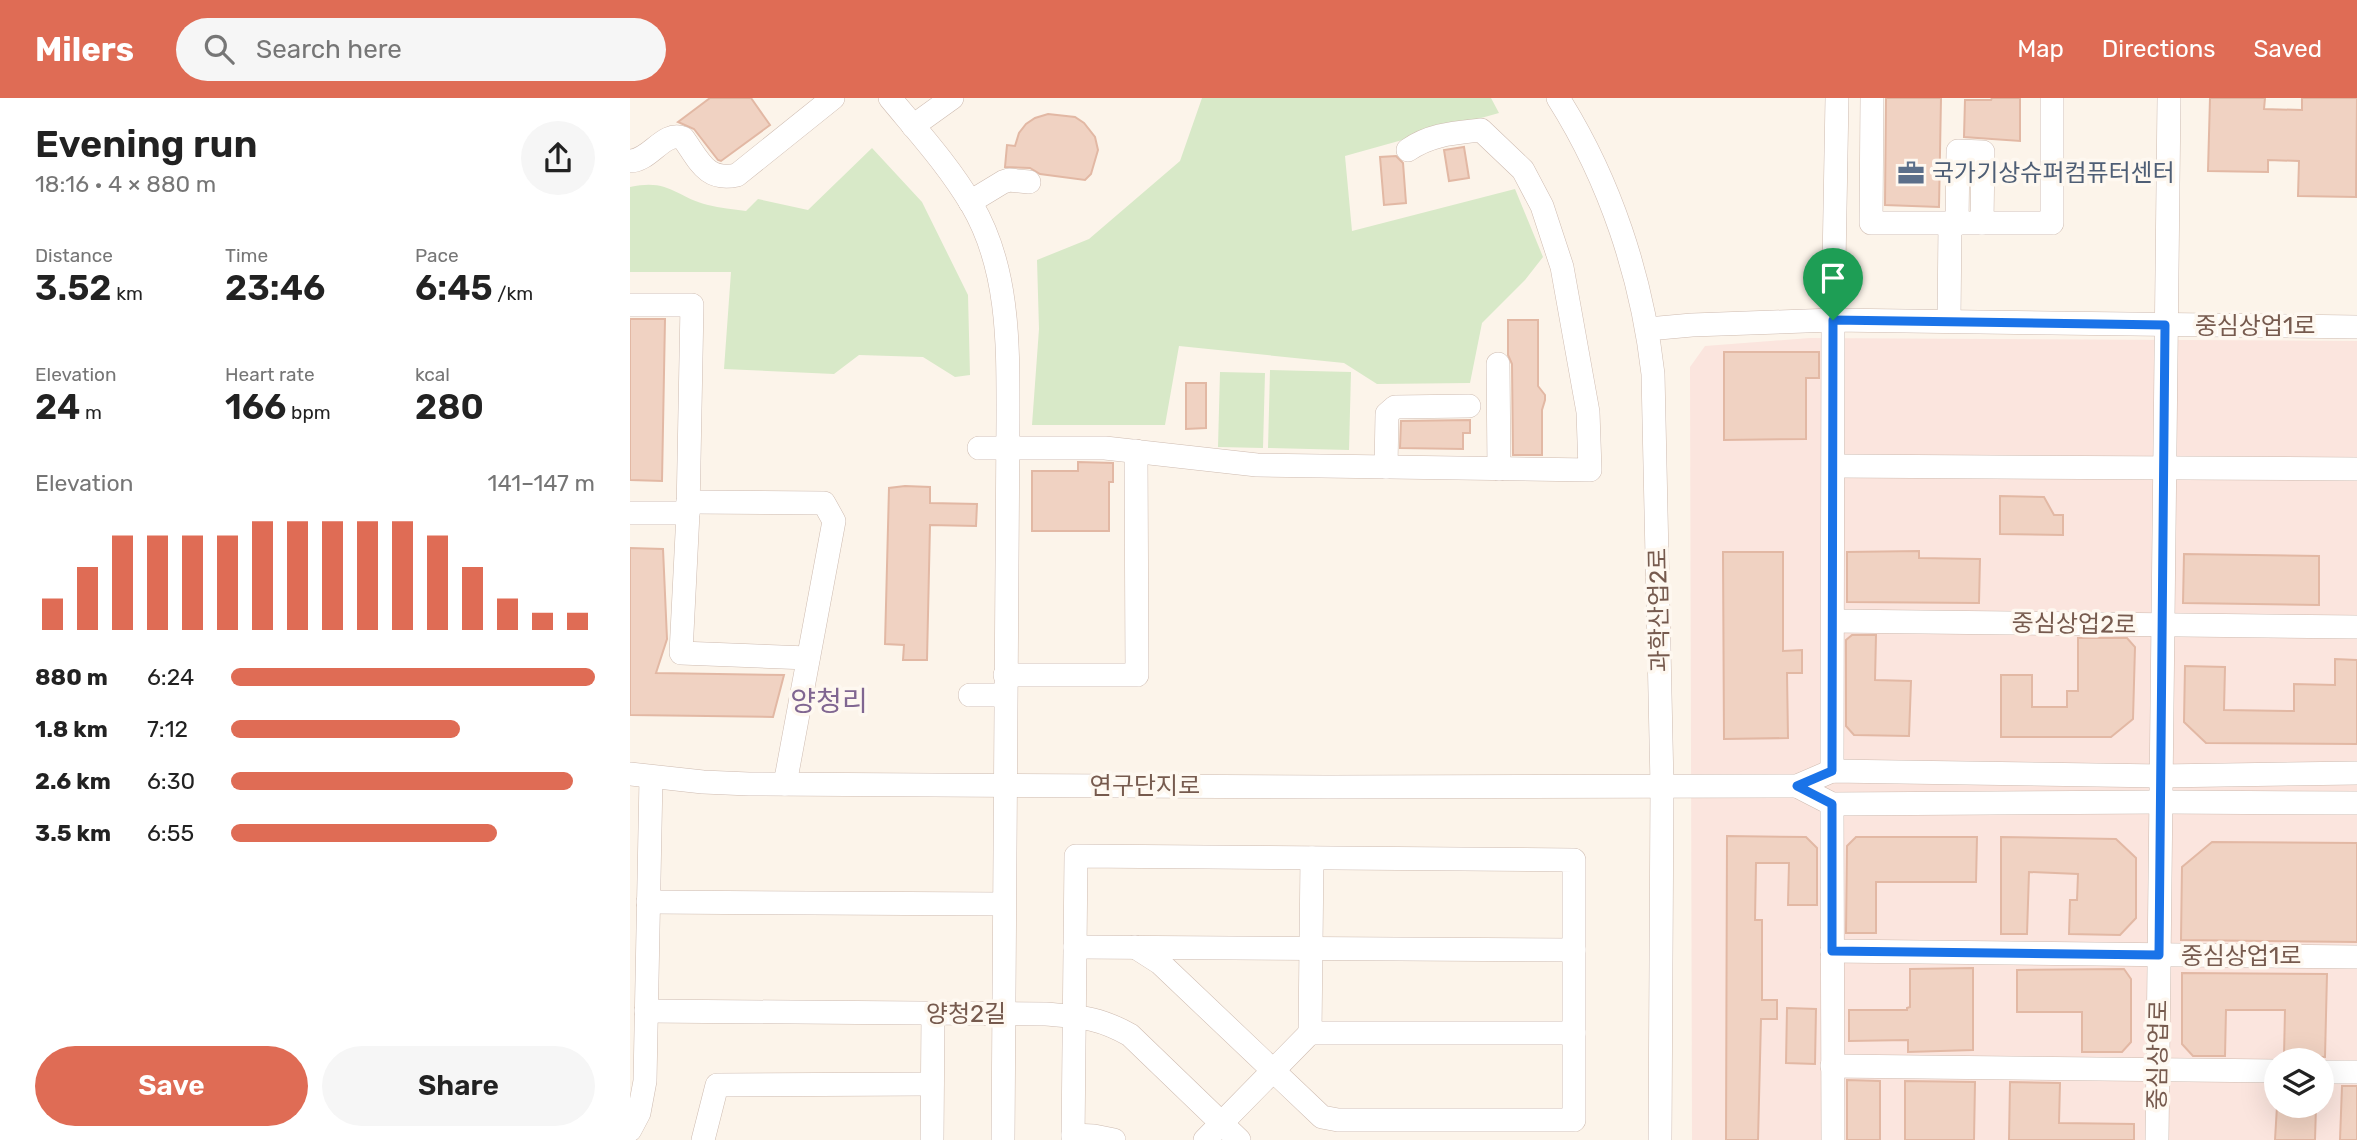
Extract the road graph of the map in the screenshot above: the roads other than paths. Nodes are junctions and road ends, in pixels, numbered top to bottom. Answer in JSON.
{"nodes":[{"id":1,"x":833,"y":98,"type":"edge"},
{"id":2,"x":890,"y":98,"type":"edge"},
{"id":3,"x":952,"y":98,"type":"edge"},
{"id":4,"x":1558,"y":98,"type":"edge"},
{"id":5,"x":1837,"y":98,"type":"edge"},
{"id":6,"x":1871,"y":98,"type":"edge"},
{"id":7,"x":2052,"y":98,"type":"edge"},
{"id":8,"x":2169,"y":98,"type":"edge"},
{"id":9,"x":913,"y":126,"type":"junction"},
{"id":10,"x":1408,"y":150,"type":"dead end"},
{"id":11,"x":630,"y":161,"type":"edge"},
{"id":12,"x":1029,"y":182,"type":"dead end"},
{"id":13,"x":970,"y":202,"type":"junction"},
{"id":14,"x":1982,"y":223,"type":"junction"},
{"id":15,"x":1953,"y":224,"type":"junction"},
{"id":16,"x":630,"y":305,"type":"edge"},
{"id":17,"x":1833,"y":320,"type":"junction"},
{"id":18,"x":1949,"y":321,"type":"junction"},
{"id":19,"x":2165,"y":325,"type":"junction"},
{"id":20,"x":2357,"y":327,"type":"edge"},
{"id":21,"x":1648,"y":329,"type":"junction"},
{"id":22,"x":1498,"y":365,"type":"dead end"},
{"id":23,"x":1469,"y":406,"type":"dead end"},
{"id":24,"x":979,"y":448,"type":"dead end"},
{"id":25,"x":1008,"y":449,"type":"junction"},
{"id":26,"x":1136,"y":451,"type":"junction"},
{"id":27,"x":1834,"y":466,"type":"junction"},
{"id":28,"x":1386,"y":467,"type":"junction"},
{"id":29,"x":2164,"y":468,"type":"junction"},
{"id":30,"x":1499,"y":469,"type":"junction"},
{"id":31,"x":2357,"y":469,"type":"edge"},
{"id":32,"x":688,"y":508,"type":"junction"},
{"id":33,"x":630,"y":513,"type":"edge"},
{"id":34,"x":1833,"y":621,"type":"junction"},
{"id":35,"x":2162,"y":625,"type":"junction"},
{"id":36,"x":2357,"y":626,"type":"edge"},
{"id":37,"x":808,"y":659,"type":"junction"},
{"id":38,"x":1005,"y":685,"type":"junction"},
{"id":39,"x":970,"y":695,"type":"dead end"},
{"id":40,"x":1832,"y":771,"type":"junction"},
{"id":41,"x":2357,"y":773,"type":"edge"},
{"id":42,"x":640,"y":776,"type":"edge"},
{"id":43,"x":2161,"y":776,"type":"junction"},
{"id":44,"x":785,"y":784,"type":"junction"},
{"id":45,"x":1661,"y":785,"type":"junction"},
{"id":46,"x":1004,"y":786,"type":"junction"},
{"id":47,"x":1797,"y":786,"type":"junction"},
{"id":48,"x":2161,"y":802,"type":"junction"},
{"id":49,"x":2357,"y":803,"type":"edge"},
{"id":50,"x":1832,"y":804,"type":"junction"},
{"id":51,"x":1312,"y":858,"type":"junction"},
{"id":52,"x":648,"y":902,"type":"junction"},
{"id":53,"x":1004,"y":904,"type":"junction"},
{"id":54,"x":1075,"y":947,"type":"junction"},
{"id":55,"x":1135,"y":947,"type":"junction"},
{"id":56,"x":1311,"y":948,"type":"junction"},
{"id":57,"x":1574,"y":950,"type":"junction"},
{"id":58,"x":1832,"y":951,"type":"junction"},
{"id":59,"x":2159,"y":955,"type":"junction"},
{"id":60,"x":2357,"y":957,"type":"edge"},
{"id":61,"x":646,"y":1011,"type":"junction"},
{"id":62,"x":933,"y":1014,"type":"junction"},
{"id":63,"x":1004,"y":1014,"type":"junction"},
{"id":64,"x":1074,"y":1016,"type":"junction"},
{"id":65,"x":1310,"y":1033,"type":"junction"},
{"id":66,"x":1574,"y":1033,"type":"junction"},
{"id":67,"x":637,"y":1065,"type":"edge"},
{"id":68,"x":1832,"y":1066,"type":"junction"},
{"id":69,"x":2158,"y":1070,"type":"junction"},
{"id":70,"x":2264,"y":1071,"type":"edge"},
{"id":71,"x":1273,"y":1072,"type":"junction"},
{"id":72,"x":2334,"y":1072,"type":"edge"},
{"id":73,"x":2357,"y":1072,"type":"edge"},
{"id":74,"x":932,"y":1084,"type":"junction"},
{"id":75,"x":1222,"y":1123,"type":"junction"},
{"id":76,"x":630,"y":1130,"type":"edge"},
{"id":77,"x":1466,"y":1130,"type":"edge"},
{"id":78,"x":1073,"y":1138,"type":"edge"},
{"id":79,"x":704,"y":1140,"type":"edge"},
{"id":80,"x":932,"y":1140,"type":"edge"},
{"id":81,"x":1003,"y":1140,"type":"edge"},
{"id":82,"x":1114,"y":1140,"type":"edge"},
{"id":83,"x":1205,"y":1140,"type":"edge"},
{"id":84,"x":1239,"y":1140,"type":"edge"},
{"id":85,"x":1660,"y":1140,"type":"edge"},
{"id":86,"x":1833,"y":1140,"type":"edge"},
{"id":87,"x":2157,"y":1140,"type":"edge"}],
"edges":[{"from":1,"to":11,"type":"street"},
{"from":2,"to":9,"type":"street"},
{"from":3,"to":9,"type":"street"},
{"from":4,"to":21,"type":"street","name":"과학산업2로"},
{"from":5,"to":17,"type":"street"},
{"from":6,"to":15,"type":"street"},
{"from":7,"to":14,"type":"street"},
{"from":8,"to":19,"type":"street","name":"중심상업로"},
{"from":9,"to":13,"type":"street"},
{"from":10,"to":30,"type":"street"},
{"from":12,"to":13,"type":"street"},
{"from":13,"to":25,"type":"street"},
{"from":14,"to":15,"type":"street"},
{"from":14,"to":15,"type":"street"},
{"from":15,"to":18,"type":"street"},
{"from":16,"to":32,"type":"street"},
{"from":17,"to":18,"type":"street","name":"중심상업1로"},
{"from":17,"to":21,"type":"street","name":"중심상업1로"},
{"from":17,"to":27,"type":"street"},
{"from":18,"to":19,"type":"street","name":"중심상업1로"},
{"from":19,"to":20,"type":"street","name":"중심상업1로"},
{"from":19,"to":29,"type":"street","name":"중심상업로"},
{"from":21,"to":45,"type":"street","name":"과학산업2로"},
{"from":22,"to":30,"type":"street"},
{"from":23,"to":28,"type":"street"},
{"from":24,"to":25,"type":"street"},
{"from":25,"to":26,"type":"street"},
{"from":25,"to":38,"type":"street"},
{"from":26,"to":28,"type":"street"},
{"from":26,"to":38,"type":"street"},
{"from":27,"to":29,"type":"street"},
{"from":27,"to":34,"type":"street"},
{"from":28,"to":30,"type":"street"},
{"from":29,"to":31,"type":"street"},
{"from":29,"to":35,"type":"street","name":"중심상업로"},
{"from":32,"to":33,"type":"street"},
{"from":32,"to":37,"type":"street"},
{"from":32,"to":37,"type":"street"},
{"from":34,"to":35,"type":"street","name":"중심상업2로"},
{"from":34,"to":40,"type":"street"},
{"from":35,"to":36,"type":"street","name":"중심상업2로"},
{"from":35,"to":43,"type":"street","name":"중심상업로"},
{"from":37,"to":44,"type":"street"},
{"from":38,"to":39,"type":"street"},
{"from":38,"to":46,"type":"street"},
{"from":40,"to":43,"type":"street"},
{"from":40,"to":47,"type":"street"},
{"from":41,"to":43,"type":"street"},
{"from":42,"to":44,"type":"street","name":"연구단지로"},
{"from":42,"to":52,"type":"street"},
{"from":43,"to":48,"type":"street","name":"중심상업로"},
{"from":44,"to":46,"type":"street","name":"연구단지로"},
{"from":45,"to":46,"type":"street","name":"연구단지로"},
{"from":45,"to":47,"type":"street"},
{"from":45,"to":85,"type":"street","name":"과학산업2로"},
{"from":46,"to":53,"type":"street"},
{"from":47,"to":50,"type":"street"},
{"from":48,"to":49,"type":"street"},
{"from":48,"to":50,"type":"street"},
{"from":48,"to":59,"type":"street","name":"중심상업로"},
{"from":50,"to":58,"type":"street"},
{"from":51,"to":54,"type":"street"},
{"from":51,"to":56,"type":"street"},
{"from":51,"to":57,"type":"street"},
{"from":52,"to":53,"type":"street"},
{"from":52,"to":61,"type":"street"},
{"from":53,"to":63,"type":"street"},
{"from":54,"to":55,"type":"street"},
{"from":54,"to":64,"type":"street"},
{"from":55,"to":56,"type":"street"},
{"from":55,"to":71,"type":"street"},
{"from":56,"to":57,"type":"street"},
{"from":56,"to":65,"type":"street"},
{"from":57,"to":66,"type":"street"},
{"from":58,"to":59,"type":"street","name":"중심상업1로"},
{"from":58,"to":68,"type":"street"},
{"from":59,"to":60,"type":"street","name":"중심상업1로"},
{"from":59,"to":69,"type":"street","name":"중심상업로"},
{"from":61,"to":62,"type":"street","name":"양청2길"},
{"from":61,"to":67,"type":"street"},
{"from":62,"to":63,"type":"street","name":"양청2길"},
{"from":62,"to":74,"type":"street"},
{"from":63,"to":64,"type":"street","name":"양청2길"},
{"from":63,"to":81,"type":"street"},
{"from":64,"to":75,"type":"street","name":"양청2길"},
{"from":64,"to":78,"type":"street"},
{"from":65,"to":66,"type":"street"},
{"from":65,"to":71,"type":"street"},
{"from":66,"to":77,"type":"street"},
{"from":67,"to":76,"type":"street"},
{"from":68,"to":69,"type":"street"},
{"from":68,"to":86,"type":"street"},
{"from":69,"to":70,"type":"street"},
{"from":69,"to":87,"type":"street","name":"중심상업로"},
{"from":71,"to":75,"type":"street"},
{"from":71,"to":77,"type":"street"},
{"from":72,"to":73,"type":"street"},
{"from":74,"to":79,"type":"street"},
{"from":74,"to":80,"type":"street"},
{"from":75,"to":83,"type":"street"},
{"from":75,"to":84,"type":"street","name":"양청2길"},
{"from":78,"to":82,"type":"street"}]}
